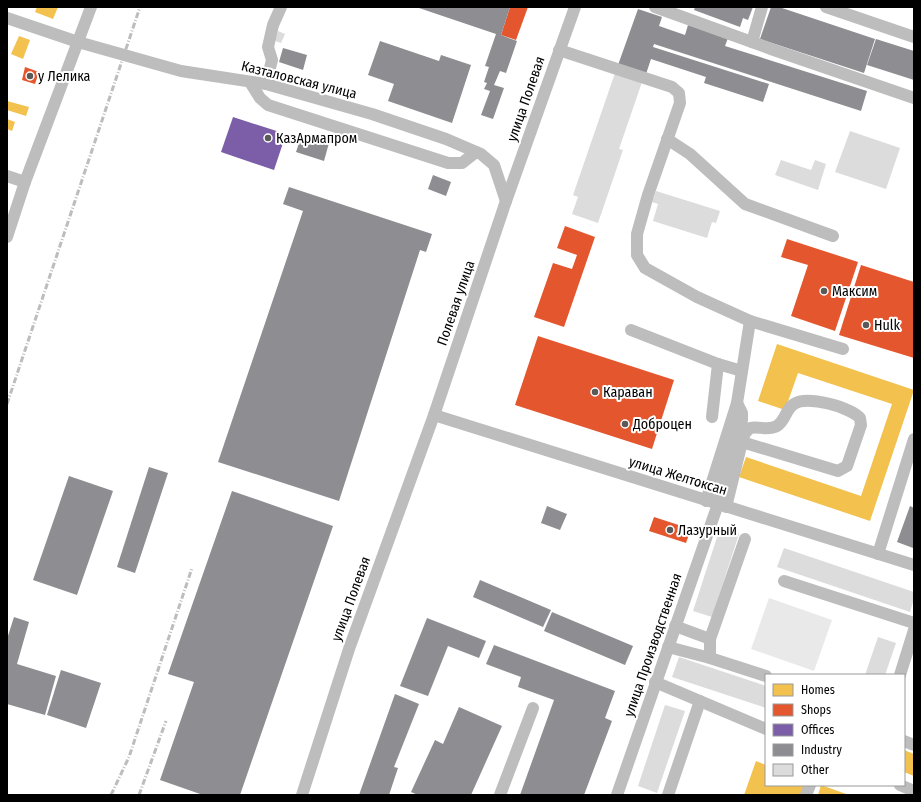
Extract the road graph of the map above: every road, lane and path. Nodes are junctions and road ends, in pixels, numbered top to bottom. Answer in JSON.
{"nodes":[{"id":1,"x":91,"y":7,"type":"edge"},
{"id":2,"x":280,"y":7,"type":"edge"},
{"id":3,"x":575,"y":7,"type":"edge"},
{"id":4,"x":655,"y":7,"type":"edge"},
{"id":5,"x":762,"y":7,"type":"edge"},
{"id":6,"x":826,"y":7,"type":"edge"},
{"id":7,"x":682,"y":11,"type":"edge"},
{"id":8,"x":7,"y":18,"type":"edge"},
{"id":9,"x":914,"y":37,"type":"edge"},
{"id":10,"x":78,"y":42,"type":"junction"},
{"id":11,"x":752,"y":42,"type":"junction"},
{"id":12,"x":559,"y":50,"type":"junction"},
{"id":13,"x":250,"y":82,"type":"junction"},
{"id":14,"x":266,"y":84,"type":"junction"},
{"id":15,"x":914,"y":98,"type":"edge"},
{"id":16,"x":667,"y":139,"type":"junction"},
{"id":17,"x":476,"y":152,"type":"junction"},
{"id":18,"x":7,"y":176,"type":"edge"},
{"id":19,"x":25,"y":182,"type":"junction"},
{"id":20,"x":506,"y":201,"type":"junction"},
{"id":21,"x":833,"y":236,"type":"dead end"},
{"id":22,"x":7,"y":237,"type":"edge"},
{"id":23,"x":750,"y":321,"type":"junction"},
{"id":24,"x":631,"y":330,"type":"dead end"},
{"id":25,"x":843,"y":349,"type":"dead end"},
{"id":26,"x":718,"y":364,"type":"junction"},
{"id":27,"x":742,"y":371,"type":"junction"},
{"id":28,"x":737,"y":403,"type":"junction"},
{"id":29,"x":434,"y":415,"type":"junction"},
{"id":30,"x":712,"y":417,"type":"dead end"},
{"id":31,"x":914,"y":439,"type":"edge"},
{"id":32,"x":742,"y":442,"type":"junction"},
{"id":33,"x":706,"y":500,"type":"junction"},
{"id":34,"x":722,"y":506,"type":"junction"},
{"id":35,"x":745,"y":539,"type":"dead end"},
{"id":36,"x":878,"y":554,"type":"junction"},
{"id":37,"x":914,"y":565,"type":"edge"},
{"id":38,"x":784,"y":581,"type":"dead end"},
{"id":39,"x":914,"y":623,"type":"edge"},
{"id":40,"x":675,"y":626,"type":"junction"},
{"id":41,"x":914,"y":630,"type":"edge"},
{"id":42,"x":710,"y":639,"type":"junction"},
{"id":43,"x":668,"y":647,"type":"junction"},
{"id":44,"x":710,"y":658,"type":"junction"},
{"id":45,"x":900,"y":674,"type":"edge"},
{"id":46,"x":765,"y":676,"type":"edge"},
{"id":47,"x":655,"y":682,"type":"junction"},
{"id":48,"x":700,"y":701,"type":"junction"},
{"id":49,"x":533,"y":708,"type":"dead end"},
{"id":50,"x":765,"y":729,"type":"edge"},
{"id":51,"x":902,"y":786,"type":"edge"},
{"id":52,"x":914,"y":791,"type":"edge"},
{"id":53,"x":302,"y":795,"type":"edge"},
{"id":54,"x":500,"y":795,"type":"edge"},
{"id":55,"x":617,"y":795,"type":"edge"},
{"id":56,"x":668,"y":795,"type":"edge"}],
"edges":[{"from":1,"to":10,"type":"street"},
{"from":2,"to":14,"type":"street"},
{"from":3,"to":12,"type":"street","name":"улица Полевая"},
{"from":4,"to":7,"type":"street"},
{"from":5,"to":11,"type":"street"},
{"from":6,"to":9,"type":"street"},
{"from":7,"to":11,"type":"street"},
{"from":8,"to":10,"type":"street","name":"Казталовская улица"},
{"from":10,"to":13,"type":"street","name":"Казталовская улица"},
{"from":10,"to":19,"type":"street"},
{"from":11,"to":15,"type":"street"},
{"from":12,"to":16,"type":"street"},
{"from":12,"to":20,"type":"street","name":"улица Полевая"},
{"from":13,"to":14,"type":"street","name":"Казталовская улица"},
{"from":13,"to":17,"type":"street"},
{"from":14,"to":17,"type":"street","name":"Казталовская улица"},
{"from":16,"to":21,"type":"street"},
{"from":16,"to":23,"type":"street"},
{"from":17,"to":20,"type":"street","name":"Казталовская улица"},
{"from":18,"to":19,"type":"street"},
{"from":19,"to":22,"type":"street"},
{"from":20,"to":29,"type":"street","name":"Полевая улица"},
{"from":23,"to":25,"type":"street"},
{"from":23,"to":27,"type":"street"},
{"from":24,"to":26,"type":"street"},
{"from":26,"to":27,"type":"street"},
{"from":26,"to":30,"type":"street"},
{"from":27,"to":28,"type":"street"},
{"from":28,"to":33,"type":"street"},
{"from":28,"to":34,"type":"street"},
{"from":29,"to":33,"type":"street","name":"улица Желтоксан"},
{"from":29,"to":53,"type":"street","name":"улица Полевая"},
{"from":31,"to":36,"type":"street"},
{"from":32,"to":32,"type":"street"},
{"from":32,"to":34,"type":"street"},
{"from":33,"to":34,"type":"street","name":"улица Желтоксан"},
{"from":34,"to":36,"type":"street","name":"улица Желтоксан"},
{"from":34,"to":40,"type":"street","name":"улица Производственная"},
{"from":35,"to":42,"type":"street"},
{"from":36,"to":37,"type":"street","name":"улица Желтоксан"},
{"from":38,"to":39,"type":"street"},
{"from":40,"to":42,"type":"street"},
{"from":40,"to":43,"type":"street","name":"улица Производственная"},
{"from":41,"to":45,"type":"street"},
{"from":42,"to":44,"type":"street"},
{"from":43,"to":44,"type":"street"},
{"from":43,"to":47,"type":"street","name":"улица Производственная"},
{"from":44,"to":46,"type":"street"},
{"from":47,"to":48,"type":"street"},
{"from":47,"to":55,"type":"street","name":"улица Производственная"},
{"from":48,"to":50,"type":"street"},
{"from":48,"to":56,"type":"street"},
{"from":49,"to":54,"type":"street"},
{"from":51,"to":52,"type":"street"}]}
